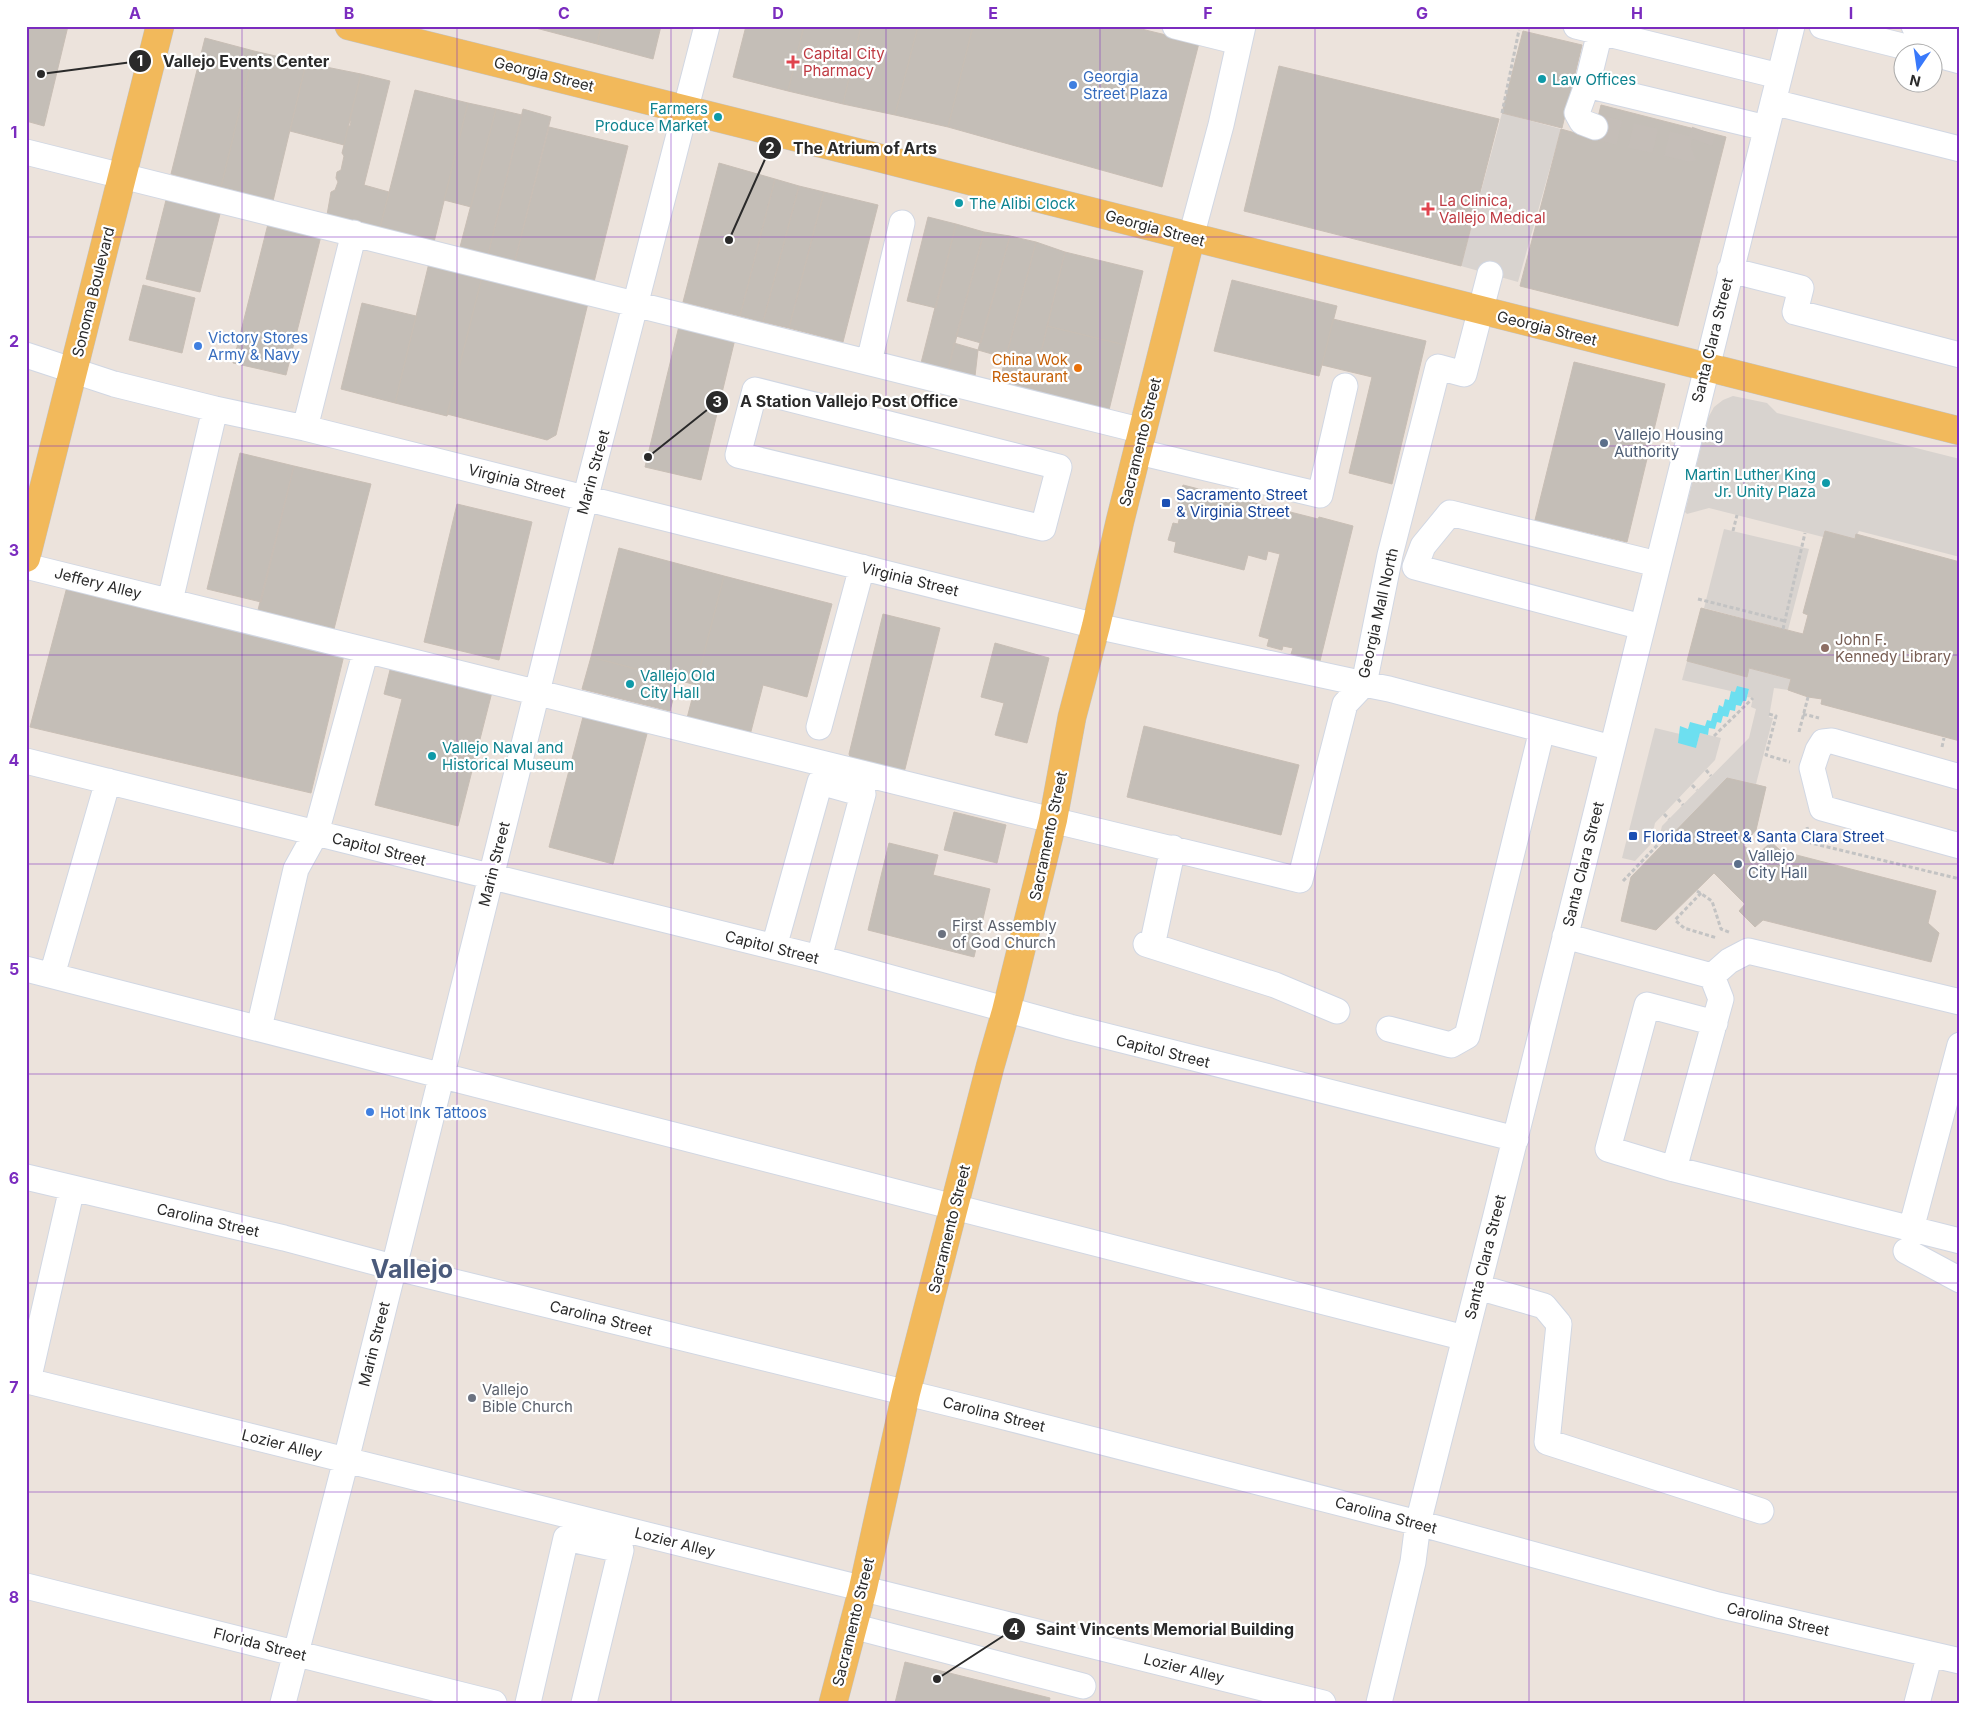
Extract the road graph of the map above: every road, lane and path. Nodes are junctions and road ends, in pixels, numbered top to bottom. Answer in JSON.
{"nodes":[{"id":1,"x":160,"y":26,"type":"edge"},
{"id":2,"x":349,"y":26,"type":"edge"},
{"id":3,"x":707,"y":26,"type":"edge"},
{"id":4,"x":1175,"y":26,"type":"edge"},
{"id":5,"x":1576,"y":26,"type":"edge"},
{"id":6,"x":1791,"y":26,"type":"edge"},
{"id":7,"x":1822,"y":26,"type":"edge"},
{"id":8,"x":1914,"y":26,"type":"edge"},
{"id":9,"x":1519,"y":30,"type":"dead end"},
{"id":10,"x":1600,"y":32,"type":"junction"},
{"id":11,"x":1241,"y":34,"type":"edge"},
{"id":12,"x":1960,"y":38,"type":"edge"},
{"id":13,"x":1894,"y":44,"type":"edge"},
{"id":14,"x":1944,"y":57,"type":"edge"},
{"id":15,"x":1960,"y":61,"type":"edge"},
{"id":16,"x":1779,"y":76,"type":"junction"},
{"id":17,"x":1587,"y":85,"type":"junction"},
{"id":18,"x":1773,"y":102,"type":"junction"},
{"id":19,"x":685,"y":110,"type":"junction"},
{"id":20,"x":1502,"y":113,"type":"dead end"},
{"id":21,"x":1595,"y":128,"type":"tunnel mouth"},
{"id":22,"x":1766,"y":128,"type":"junction"},
{"id":23,"x":1960,"y":149,"type":"edge"},
{"id":24,"x":26,"y":152,"type":"edge"},
{"id":25,"x":123,"y":175,"type":"junction"},
{"id":26,"x":902,"y":224,"type":"dead end"},
{"id":27,"x":354,"y":233,"type":"junction"},
{"id":28,"x":1191,"y":237,"type":"junction"},
{"id":29,"x":1730,"y":270,"type":"junction"},
{"id":30,"x":1490,"y":274,"type":"dead end"},
{"id":31,"x":635,"y":304,"type":"junction"},
{"id":32,"x":1481,"y":311,"type":"junction"},
{"id":33,"x":26,"y":355,"type":"edge"},
{"id":34,"x":1960,"y":355,"type":"edge"},
{"id":35,"x":869,"y":362,"type":"junction"},
{"id":36,"x":1705,"y":368,"type":"junction"},
{"id":37,"x":73,"y":370,"type":"junction"},
{"id":38,"x":1346,"y":386,"type":"dead end"},
{"id":39,"x":215,"y":409,"type":"junction"},
{"id":40,"x":305,"y":428,"type":"junction"},
{"id":41,"x":1960,"y":431,"type":"edge"},
{"id":42,"x":1141,"y":442,"type":"junction"},
{"id":43,"x":587,"y":498,"type":"junction"},
{"id":44,"x":914,"y":498,"type":"joint"},
{"id":45,"x":1738,"y":515,"type":"dead end"},
{"id":46,"x":1733,"y":531,"type":"dead end"},
{"id":47,"x":1805,"y":533,"type":"dead end"},
{"id":48,"x":26,"y":558,"type":"edge"},
{"id":49,"x":1657,"y":564,"type":"junction"},
{"id":50,"x":26,"y":566,"type":"edge"},
{"id":51,"x":862,"y":567,"type":"junction"},
{"id":52,"x":1698,"y":599,"type":"dead end"},
{"id":53,"x":170,"y":601,"type":"junction"},
{"id":54,"x":1785,"y":620,"type":"junction"},
{"id":55,"x":1096,"y":626,"type":"junction"},
{"id":56,"x":1642,"y":627,"type":"junction"},
{"id":57,"x":1783,"y":629,"type":"dead end"},
{"id":58,"x":366,"y":650,"type":"junction"},
{"id":59,"x":1364,"y":684,"type":"junction"},
{"id":60,"x":537,"y":693,"type":"junction"},
{"id":61,"x":1808,"y":697,"type":"dead end"},
{"id":62,"x":1753,"y":698,"type":"dead end"},
{"id":63,"x":1769,"y":714,"type":"dead end"},
{"id":64,"x":1803,"y":714,"type":"dead end"},
{"id":65,"x":819,"y":728,"type":"dead end"},
{"id":66,"x":1542,"y":730,"type":"junction"},
{"id":67,"x":1714,"y":736,"type":"dead end"},
{"id":68,"x":1944,"y":738,"type":"dead end"},
{"id":69,"x":1612,"y":748,"type":"junction"},
{"id":70,"x":1941,"y":750,"type":"dead end"},
{"id":71,"x":1766,"y":755,"type":"dead end"},
{"id":72,"x":26,"y":760,"type":"edge"},
{"id":73,"x":1706,"y":770,"type":"dead end"},
{"id":74,"x":1712,"y":776,"type":"dead end"},
{"id":75,"x":1960,"y":776,"type":"edge"},
{"id":76,"x":108,"y":781,"type":"junction"},
{"id":77,"x":1692,"y":785,"type":"dead end"},
{"id":78,"x":1697,"y":790,"type":"dead end"},
{"id":79,"x":1678,"y":799,"type":"dead end"},
{"id":80,"x":1683,"y":805,"type":"dead end"},
{"id":81,"x":1664,"y":814,"type":"dead end"},
{"id":82,"x":1669,"y":819,"type":"dead end"},
{"id":83,"x":1054,"y":820,"type":"junction"},
{"id":84,"x":316,"y":833,"type":"junction"},
{"id":85,"x":1666,"y":836,"type":"dead end"},
{"id":86,"x":1960,"y":846,"type":"edge"},
{"id":87,"x":1173,"y":848,"type":"junction"},
{"id":88,"x":490,"y":876,"type":"junction"},
{"id":89,"x":1623,"y":881,"type":"dead end"},
{"id":90,"x":1565,"y":936,"type":"junction"},
{"id":91,"x":1739,"y":936,"type":"dead end"},
{"id":92,"x":1721,"y":940,"type":"dead end"},
{"id":93,"x":774,"y":947,"type":"junction"},
{"id":94,"x":819,"y":958,"type":"junction"},
{"id":95,"x":26,"y":969,"type":"edge"},
{"id":96,"x":52,"y":975,"type":"junction"},
{"id":97,"x":1712,"y":976,"type":"junction"},
{"id":98,"x":1960,"y":1002,"type":"edge"},
{"id":99,"x":1006,"y":1011,"type":"junction"},
{"id":100,"x":1718,"y":1011,"type":"junction"},
{"id":101,"x":1337,"y":1012,"type":"dead end"},
{"id":102,"x":259,"y":1028,"type":"junction"},
{"id":103,"x":1389,"y":1028,"type":"dead end"},
{"id":104,"x":1960,"y":1045,"type":"edge"},
{"id":105,"x":441,"y":1075,"type":"junction"},
{"id":106,"x":1516,"y":1138,"type":"junction"},
{"id":107,"x":1674,"y":1169,"type":"junction"},
{"id":108,"x":26,"y":1177,"type":"edge"},
{"id":109,"x":72,"y":1188,"type":"junction"},
{"id":110,"x":954,"y":1207,"type":"junction"},
{"id":111,"x":1908,"y":1240,"type":"junction"},
{"id":112,"x":1960,"y":1241,"type":"edge"},
{"id":113,"x":393,"y":1268,"type":"junction"},
{"id":114,"x":1960,"y":1280,"type":"edge"},
{"id":115,"x":1478,"y":1287,"type":"junction"},
{"id":116,"x":1465,"y":1338,"type":"junction"},
{"id":117,"x":27,"y":1382,"type":"edge"},
{"id":118,"x":906,"y":1393,"type":"junction"},
{"id":119,"x":346,"y":1460,"type":"junction"},
{"id":120,"x":1761,"y":1510,"type":"dead end"},
{"id":121,"x":1418,"y":1523,"type":"junction"},
{"id":122,"x":26,"y":1586,"type":"edge"},
{"id":123,"x":863,"y":1588,"type":"junction"},
{"id":124,"x":852,"y":1626,"type":"junction"},
{"id":125,"x":296,"y":1653,"type":"junction"},
{"id":126,"x":1930,"y":1654,"type":"junction"},
{"id":127,"x":1960,"y":1661,"type":"edge"},
{"id":128,"x":1083,"y":1686,"type":"dead end"},
{"id":129,"x":283,"y":1703,"type":"edge"},
{"id":130,"x":494,"y":1703,"type":"edge"},
{"id":131,"x":528,"y":1703,"type":"edge"},
{"id":132,"x":584,"y":1703,"type":"edge"},
{"id":133,"x":833,"y":1703,"type":"edge"},
{"id":134,"x":1323,"y":1703,"type":"edge"},
{"id":135,"x":1379,"y":1703,"type":"edge"},
{"id":136,"x":1917,"y":1703,"type":"edge"}],
"edges":[{"from":1,"to":25,"type":"main road","name":"Sonoma Boulevard"},
{"from":2,"to":19,"type":"main road","name":"Georgia Street"},
{"from":3,"to":19,"type":"street","name":"Marin Street"},
{"from":4,"to":11,"type":"street"},
{"from":5,"to":10,"type":"street"},
{"from":6,"to":16,"type":"street","name":"Santa Clara Street"},
{"from":7,"to":13,"type":"street"},
{"from":8,"to":12,"type":"street"},
{"from":9,"to":20,"type":"path"},
{"from":10,"to":16,"type":"street"},
{"from":10,"to":17,"type":"street"},
{"from":11,"to":28,"type":"street","name":"Sacramento Street"},
{"from":14,"to":15,"type":"street"},
{"from":16,"to":18,"type":"street","name":"Santa Clara Street"},
{"from":17,"to":21,"type":"street"},
{"from":17,"to":22,"type":"street"},
{"from":18,"to":22,"type":"street","name":"Santa Clara Street"},
{"from":18,"to":23,"type":"street"},
{"from":19,"to":28,"type":"main road","name":"Georgia Street"},
{"from":19,"to":31,"type":"street","name":"Marin Street"},
{"from":22,"to":29,"type":"street","name":"Santa Clara Street"},
{"from":24,"to":25,"type":"street"},
{"from":25,"to":27,"type":"street"},
{"from":25,"to":37,"type":"main road","name":"Sonoma Boulevard"},
{"from":26,"to":35,"type":"street"},
{"from":27,"to":31,"type":"street"},
{"from":27,"to":40,"type":"street"},
{"from":28,"to":32,"type":"main road","name":"Georgia Street"},
{"from":28,"to":42,"type":"main road","name":"Sacramento Street"},
{"from":29,"to":34,"type":"street"},
{"from":29,"to":36,"type":"street","name":"Santa Clara Street"},
{"from":30,"to":32,"type":"street"},
{"from":31,"to":35,"type":"street"},
{"from":31,"to":43,"type":"street","name":"Marin Street"},
{"from":32,"to":36,"type":"main road","name":"Georgia Street"},
{"from":32,"to":59,"type":"street","name":"Georgia Mall North"},
{"from":33,"to":37,"type":"street","name":"Virginia Street"},
{"from":35,"to":42,"type":"street"},
{"from":36,"to":41,"type":"main road","name":"Georgia Street"},
{"from":36,"to":49,"type":"street","name":"Santa Clara Street"},
{"from":37,"to":39,"type":"street","name":"Virginia Street"},
{"from":37,"to":48,"type":"main road","name":"Sonoma Boulevard"},
{"from":38,"to":42,"type":"street"},
{"from":39,"to":40,"type":"street","name":"Virginia Street"},
{"from":39,"to":53,"type":"street"},
{"from":40,"to":43,"type":"street","name":"Virginia Street"},
{"from":42,"to":55,"type":"main road","name":"Sacramento Street"},
{"from":43,"to":51,"type":"street","name":"Virginia Street"},
{"from":43,"to":60,"type":"street","name":"Marin Street"},
{"from":44,"to":44,"type":"street"},
{"from":45,"to":46,"type":"path"},
{"from":47,"to":54,"type":"path"},
{"from":49,"to":56,"type":"street","name":"Santa Clara Street"},
{"from":49,"to":56,"type":"street"},
{"from":50,"to":53,"type":"street","name":"Jeffery Alley"},
{"from":51,"to":55,"type":"street","name":"Virginia Street"},
{"from":51,"to":65,"type":"street"},
{"from":52,"to":54,"type":"path"},
{"from":53,"to":58,"type":"street","name":"Jeffery Alley"},
{"from":54,"to":57,"type":"path"},
{"from":55,"to":59,"type":"street","name":"Georgia Mall North"},
{"from":55,"to":83,"type":"main road","name":"Sacramento Street"},
{"from":56,"to":69,"type":"street","name":"Santa Clara Street"},
{"from":58,"to":60,"type":"street","name":"Jeffery Alley"},
{"from":58,"to":84,"type":"street"},
{"from":59,"to":66,"type":"street"},
{"from":59,"to":87,"type":"street","name":"Jeffery Alley"},
{"from":60,"to":83,"type":"street","name":"Jeffery Alley"},
{"from":60,"to":88,"type":"street","name":"Marin Street"},
{"from":61,"to":64,"type":"path"},
{"from":62,"to":67,"type":"path"},
{"from":63,"to":71,"type":"path"},
{"from":66,"to":69,"type":"street"},
{"from":66,"to":103,"type":"street"},
{"from":68,"to":70,"type":"path"},
{"from":69,"to":90,"type":"street","name":"Santa Clara Street"},
{"from":72,"to":76,"type":"street","name":"Capitol Street"},
{"from":73,"to":74,"type":"path"},
{"from":75,"to":86,"type":"street"},
{"from":76,"to":84,"type":"street","name":"Capitol Street"},
{"from":76,"to":96,"type":"street"},
{"from":77,"to":78,"type":"path"},
{"from":79,"to":80,"type":"path"},
{"from":81,"to":82,"type":"path"},
{"from":83,"to":87,"type":"street","name":"Jeffery Alley"},
{"from":83,"to":99,"type":"main road","name":"Sacramento Street"},
{"from":84,"to":88,"type":"street","name":"Capitol Street"},
{"from":84,"to":102,"type":"street"},
{"from":85,"to":89,"type":"path"},
{"from":87,"to":101,"type":"street"},
{"from":88,"to":93,"type":"street","name":"Capitol Street"},
{"from":88,"to":105,"type":"street","name":"Marin Street"},
{"from":90,"to":97,"type":"street"},
{"from":90,"to":106,"type":"street","name":"Santa Clara Street"},
{"from":91,"to":92,"type":"path"},
{"from":93,"to":94,"type":"street","name":"Capitol Street"},
{"from":93,"to":94,"type":"street"},
{"from":94,"to":99,"type":"street","name":"Capitol Street"},
{"from":95,"to":96,"type":"street"},
{"from":96,"to":102,"type":"street"},
{"from":97,"to":98,"type":"street"},
{"from":97,"to":100,"type":"street"},
{"from":99,"to":106,"type":"street","name":"Capitol Street"},
{"from":99,"to":110,"type":"main road","name":"Sacramento Street"},
{"from":100,"to":107,"type":"street"},
{"from":100,"to":107,"type":"street"},
{"from":102,"to":105,"type":"street"},
{"from":104,"to":111,"type":"street"},
{"from":105,"to":110,"type":"street"},
{"from":105,"to":113,"type":"street","name":"Marin Street"},
{"from":106,"to":115,"type":"street","name":"Santa Clara Street"},
{"from":107,"to":111,"type":"street"},
{"from":108,"to":109,"type":"street","name":"Carolina Street"},
{"from":109,"to":113,"type":"street","name":"Carolina Street"},
{"from":109,"to":117,"type":"street"},
{"from":110,"to":116,"type":"street"},
{"from":110,"to":118,"type":"main road","name":"Sacramento Street"},
{"from":111,"to":112,"type":"street"},
{"from":111,"to":114,"type":"street"},
{"from":113,"to":118,"type":"street","name":"Carolina Street"},
{"from":113,"to":119,"type":"street","name":"Marin Street"},
{"from":115,"to":116,"type":"street","name":"Santa Clara Street"},
{"from":115,"to":120,"type":"street"},
{"from":116,"to":121,"type":"street","name":"Santa Clara Street"},
{"from":117,"to":119,"type":"street","name":"Lozier Alley"},
{"from":118,"to":121,"type":"street","name":"Carolina Street"},
{"from":118,"to":123,"type":"main road","name":"Sacramento Street"},
{"from":119,"to":123,"type":"street","name":"Lozier Alley"},
{"from":119,"to":125,"type":"street","name":"Marin Street"},
{"from":121,"to":126,"type":"street","name":"Carolina Street"},
{"from":121,"to":135,"type":"street","name":"Santa Clara Street"},
{"from":122,"to":125,"type":"street","name":"Florida Street"},
{"from":123,"to":124,"type":"main road","name":"Sacramento Street"},
{"from":123,"to":134,"type":"street","name":"Lozier Alley"},
{"from":124,"to":128,"type":"street"},
{"from":124,"to":133,"type":"main road","name":"Sacramento Street"},
{"from":125,"to":129,"type":"street","name":"Marin Street"},
{"from":125,"to":130,"type":"street","name":"Florida Street"},
{"from":126,"to":127,"type":"street","name":"Carolina Street"},
{"from":126,"to":136,"type":"street"},
{"from":131,"to":132,"type":"street"}]}
